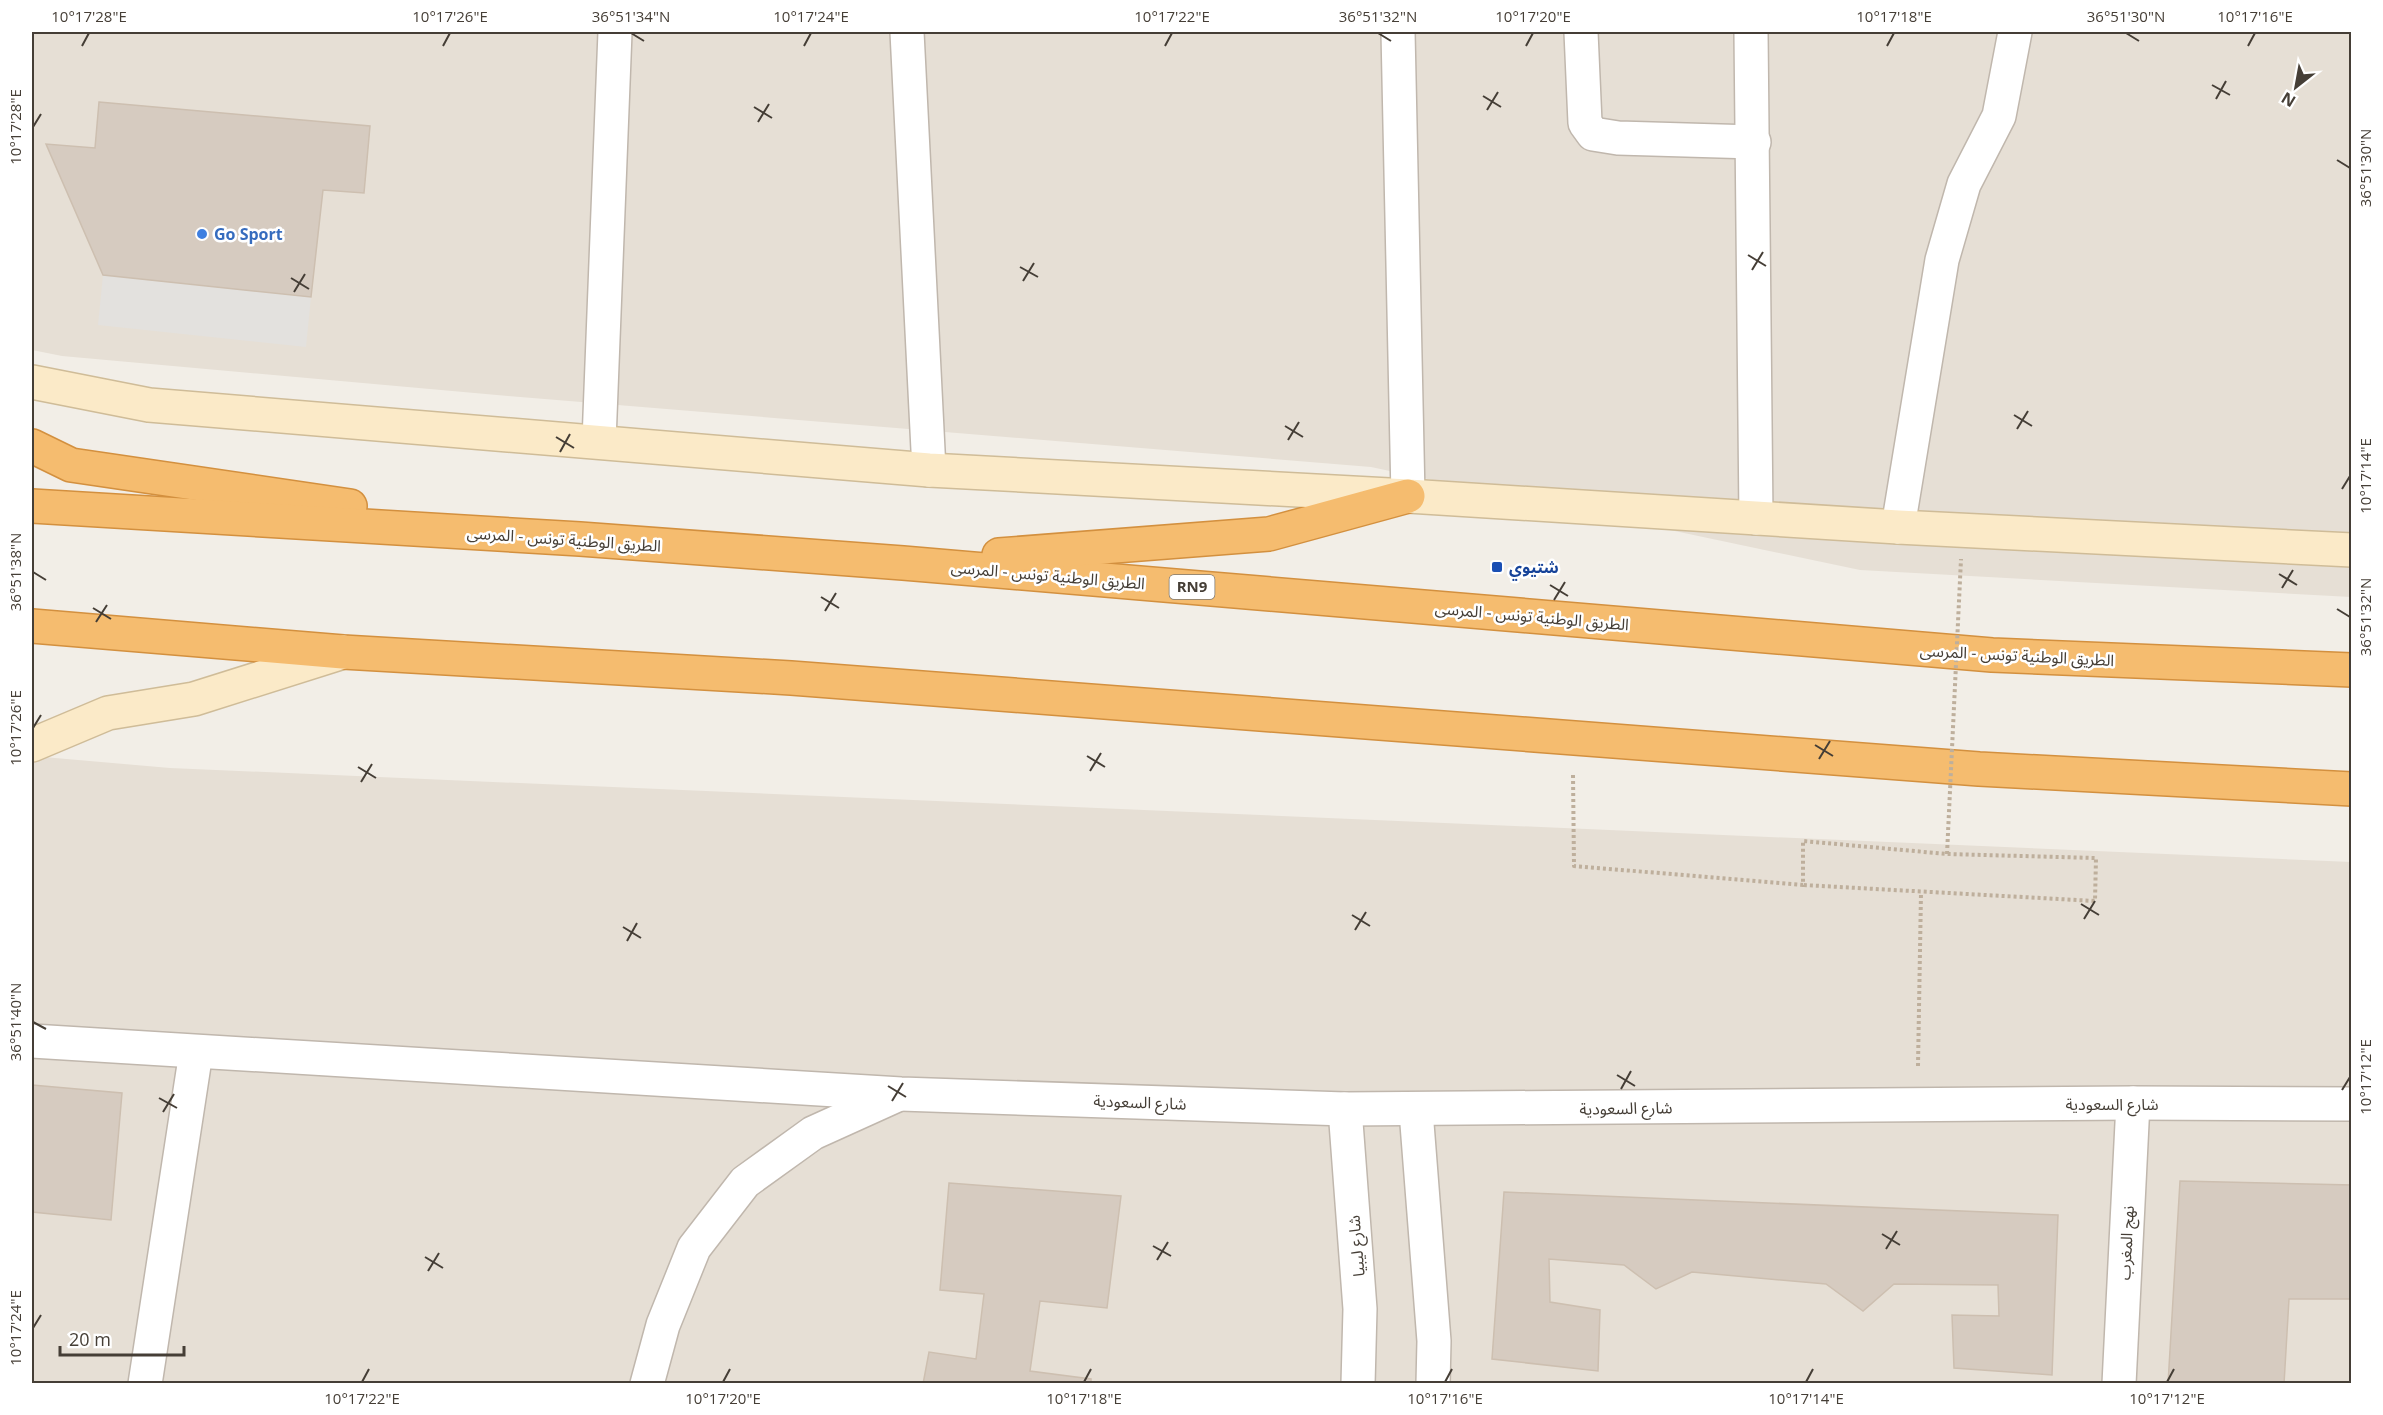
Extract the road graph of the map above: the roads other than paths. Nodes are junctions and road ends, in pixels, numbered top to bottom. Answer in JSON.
{"nodes":[{"id":1,"x":615,"y":32,"type":"edge"},
{"id":2,"x":908,"y":32,"type":"edge"},
{"id":3,"x":1398,"y":32,"type":"edge"},
{"id":4,"x":1581,"y":32,"type":"edge"},
{"id":5,"x":1751,"y":32,"type":"edge"},
{"id":6,"x":2015,"y":32,"type":"edge"},
{"id":7,"x":1754,"y":142,"type":"junction"},
{"id":8,"x":32,"y":382,"type":"edge"},
{"id":9,"x":599,"y":441,"type":"junction"},
{"id":10,"x":32,"y":446,"type":"edge"},
{"id":11,"x":928,"y":470,"type":"junction"},
{"id":12,"x":1408,"y":496,"type":"junction"},
{"id":13,"x":32,"y":506,"type":"edge"},
{"id":14,"x":1755,"y":518,"type":"junction"},
{"id":15,"x":1898,"y":527,"type":"junction"},
{"id":16,"x":580,"y":539,"type":"junction"},
{"id":17,"x":2352,"y":550,"type":"edge"},
{"id":18,"x":903,"y":563,"type":"junction"},
{"id":19,"x":32,"y":626,"type":"edge"},
{"id":20,"x":343,"y":652,"type":"junction"},
{"id":21,"x":2352,"y":670,"type":"edge"},
{"id":22,"x":32,"y":745,"type":"edge"},
{"id":23,"x":2352,"y":789,"type":"edge"},
{"id":24,"x":32,"y":1041,"type":"edge"},
{"id":25,"x":196,"y":1052,"type":"junction"},
{"id":26,"x":901,"y":1094,"type":"junction"},
{"id":27,"x":2133,"y":1103,"type":"junction"},
{"id":28,"x":2352,"y":1104,"type":"edge"},
{"id":29,"x":1345,"y":1109,"type":"junction"},
{"id":30,"x":1416,"y":1111,"type":"junction"},
{"id":31,"x":146,"y":1383,"type":"edge"},
{"id":32,"x":647,"y":1383,"type":"edge"},
{"id":33,"x":1358,"y":1383,"type":"edge"},
{"id":34,"x":1433,"y":1383,"type":"edge"},
{"id":35,"x":2119,"y":1383,"type":"edge"}],
"edges":[{"from":1,"to":9,"type":"street"},
{"from":2,"to":11,"type":"street"},
{"from":3,"to":12,"type":"street"},
{"from":4,"to":7,"type":"street"},
{"from":5,"to":7,"type":"street"},
{"from":6,"to":15,"type":"street"},
{"from":7,"to":14,"type":"street"},
{"from":8,"to":9,"type":"street"},
{"from":9,"to":11,"type":"street"},
{"from":10,"to":16,"type":"highway"},
{"from":11,"to":12,"type":"street"},
{"from":12,"to":14,"type":"street"},
{"from":12,"to":18,"type":"highway"},
{"from":13,"to":16,"type":"highway","name":"الطريق الوطنية تونس - المرسى","number":"RN9"},
{"from":14,"to":15,"type":"street"},
{"from":15,"to":17,"type":"street"},
{"from":16,"to":18,"type":"highway","name":"الطريق الوطنية تونس - المرسى","number":"RN9"},
{"from":18,"to":21,"type":"highway","name":"الطريق الوطنية تونس - المرسى","number":"RN9"},
{"from":19,"to":20,"type":"highway"},
{"from":20,"to":22,"type":"street"},
{"from":20,"to":23,"type":"highway"},
{"from":24,"to":25,"type":"street","name":"شارع السعودية"},
{"from":25,"to":26,"type":"street","name":"شارع السعودية"},
{"from":25,"to":31,"type":"street"},
{"from":26,"to":29,"type":"street","name":"شارع السعودية"},
{"from":26,"to":32,"type":"street"},
{"from":27,"to":28,"type":"street","name":"شارع السعودية"},
{"from":27,"to":30,"type":"street","name":"شارع السعودية"},
{"from":27,"to":35,"type":"street","name":"نهج المغرب"},
{"from":29,"to":30,"type":"street","name":"شارع السعودية"},
{"from":29,"to":33,"type":"street","name":"شارع ليبيا"},
{"from":30,"to":34,"type":"street"}]}
